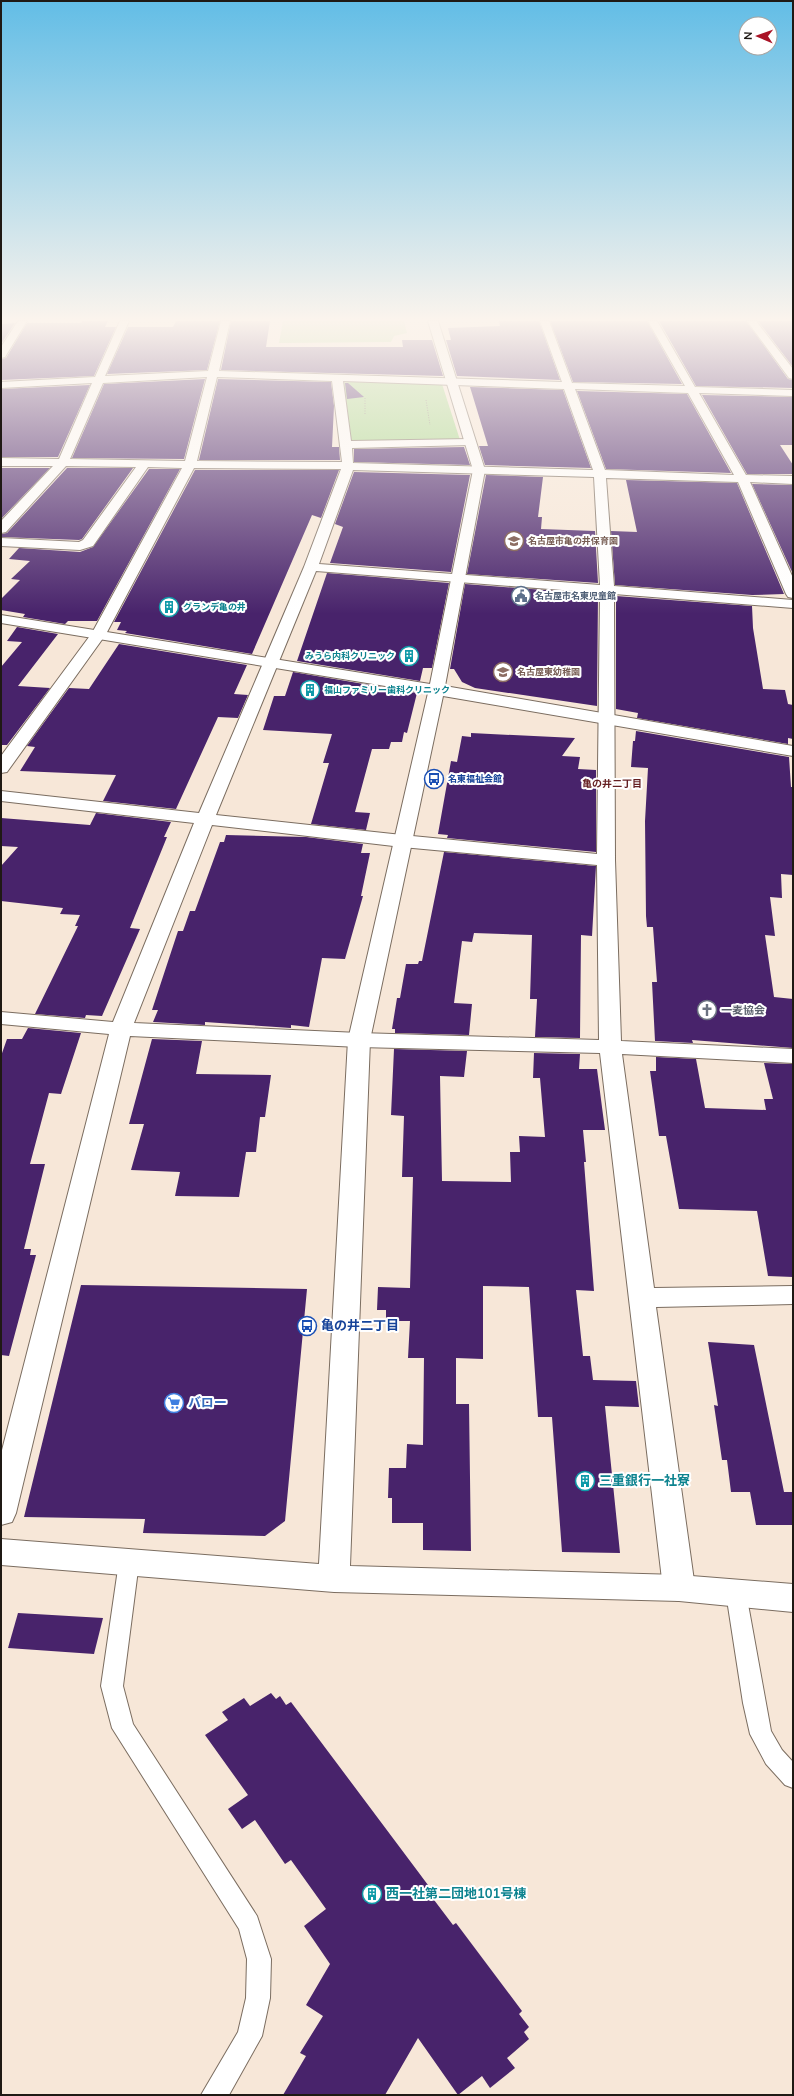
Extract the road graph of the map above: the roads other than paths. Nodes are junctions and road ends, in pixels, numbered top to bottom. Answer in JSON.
{"nodes":[{"id":1,"x":82,"y":419,"type":"edge"},
{"id":2,"x":201,"y":419,"type":"edge"},
{"id":3,"x":342,"y":419,"type":"edge"},
{"id":4,"x":463,"y":419,"type":"edge"},
{"id":5,"x":579,"y":419,"type":"edge"},
{"id":6,"x":707,"y":419,"type":"edge"},
{"id":7,"x":470,"y":442,"type":"junction"},
{"id":8,"x":346,"y":445,"type":"junction"},
{"id":9,"x":1,"y":462,"type":"edge"},
{"id":10,"x":62,"y":463,"type":"junction"},
{"id":11,"x":144,"y":464,"type":"junction"},
{"id":12,"x":190,"y":464,"type":"junction"},
{"id":13,"x":348,"y":466,"type":"junction"},
{"id":14,"x":479,"y":470,"type":"junction"},
{"id":15,"x":600,"y":474,"type":"junction"},
{"id":16,"x":742,"y":478,"type":"junction"},
{"id":17,"x":793,"y":480,"type":"edge"},
{"id":18,"x":1,"y":529,"type":"edge"},
{"id":19,"x":1,"y":542,"type":"edge"},
{"id":20,"x":311,"y":567,"type":"junction"},
{"id":21,"x":458,"y":578,"type":"junction"},
{"id":22,"x":608,"y":590,"type":"junction"},
{"id":23,"x":793,"y":594,"type":"edge"},
{"id":24,"x":793,"y":604,"type":"edge"},
{"id":25,"x":1,"y":619,"type":"edge"},
{"id":26,"x":99,"y":634,"type":"junction"},
{"id":27,"x":271,"y":663,"type":"junction"},
{"id":28,"x":436,"y":691,"type":"junction"},
{"id":29,"x":606,"y":718,"type":"junction"},
{"id":30,"x":793,"y":751,"type":"edge"},
{"id":31,"x":1,"y":768,"type":"edge"},
{"id":32,"x":1,"y":796,"type":"edge"},
{"id":33,"x":205,"y":819,"type":"junction"},
{"id":34,"x":402,"y":841,"type":"junction"},
{"id":35,"x":606,"y":860,"type":"junction"},
{"id":36,"x":1,"y":1018,"type":"edge"},
{"id":37,"x":121,"y":1029,"type":"junction"},
{"id":38,"x":359,"y":1040,"type":"junction"},
{"id":39,"x":610,"y":1047,"type":"junction"},
{"id":40,"x":793,"y":1056,"type":"edge"},
{"id":41,"x":793,"y":1295,"type":"edge"},
{"id":42,"x":641,"y":1298,"type":"junction"},
{"id":43,"x":1,"y":1513,"type":"edge"},
{"id":44,"x":1,"y":1552,"type":"edge"},
{"id":45,"x":130,"y":1562,"type":"junction"},
{"id":46,"x":334,"y":1579,"type":"junction"},
{"id":47,"x":679,"y":1588,"type":"junction"},
{"id":48,"x":736,"y":1593,"type":"junction"},
{"id":49,"x":793,"y":1598,"type":"edge"},
{"id":50,"x":793,"y":1778,"type":"edge"},
{"id":51,"x":214,"y":2095,"type":"edge"}],
"edges":[{"from":1,"to":10,"type":"street"},
{"from":2,"to":12,"type":"street"},
{"from":3,"to":8,"type":"street"},
{"from":4,"to":7,"type":"street"},
{"from":5,"to":15,"type":"street"},
{"from":6,"to":16,"type":"street"},
{"from":7,"to":8,"type":"street"},
{"from":7,"to":14,"type":"street"},
{"from":8,"to":13,"type":"street"},
{"from":9,"to":10,"type":"street"},
{"from":10,"to":11,"type":"street"},
{"from":10,"to":18,"type":"street"},
{"from":11,"to":12,"type":"street"},
{"from":11,"to":19,"type":"street"},
{"from":12,"to":13,"type":"street"},
{"from":12,"to":26,"type":"street"},
{"from":13,"to":14,"type":"street"},
{"from":13,"to":20,"type":"street"},
{"from":14,"to":15,"type":"street"},
{"from":14,"to":21,"type":"street"},
{"from":15,"to":16,"type":"street"},
{"from":15,"to":22,"type":"street"},
{"from":16,"to":17,"type":"street"},
{"from":16,"to":23,"type":"street"},
{"from":20,"to":21,"type":"street"},
{"from":20,"to":27,"type":"street"},
{"from":21,"to":22,"type":"street"},
{"from":21,"to":28,"type":"street"},
{"from":22,"to":24,"type":"street"},
{"from":22,"to":29,"type":"street"},
{"from":25,"to":26,"type":"street"},
{"from":26,"to":27,"type":"street"},
{"from":26,"to":31,"type":"street"},
{"from":27,"to":28,"type":"street"},
{"from":27,"to":33,"type":"street"},
{"from":28,"to":29,"type":"street"},
{"from":28,"to":34,"type":"street"},
{"from":29,"to":30,"type":"street"},
{"from":29,"to":35,"type":"street"},
{"from":32,"to":33,"type":"street"},
{"from":33,"to":34,"type":"street"},
{"from":33,"to":37,"type":"street"},
{"from":34,"to":35,"type":"street"},
{"from":34,"to":38,"type":"street"},
{"from":35,"to":39,"type":"street"},
{"from":36,"to":37,"type":"street"},
{"from":37,"to":38,"type":"street"},
{"from":37,"to":43,"type":"street"},
{"from":38,"to":39,"type":"street"},
{"from":38,"to":46,"type":"street"},
{"from":39,"to":40,"type":"street"},
{"from":39,"to":42,"type":"street"},
{"from":41,"to":42,"type":"street"},
{"from":42,"to":47,"type":"street"},
{"from":44,"to":45,"type":"street"},
{"from":45,"to":46,"type":"street"},
{"from":45,"to":51,"type":"lane"},
{"from":46,"to":47,"type":"street"},
{"from":47,"to":48,"type":"street"},
{"from":48,"to":49,"type":"street"},
{"from":48,"to":50,"type":"lane"}]}
